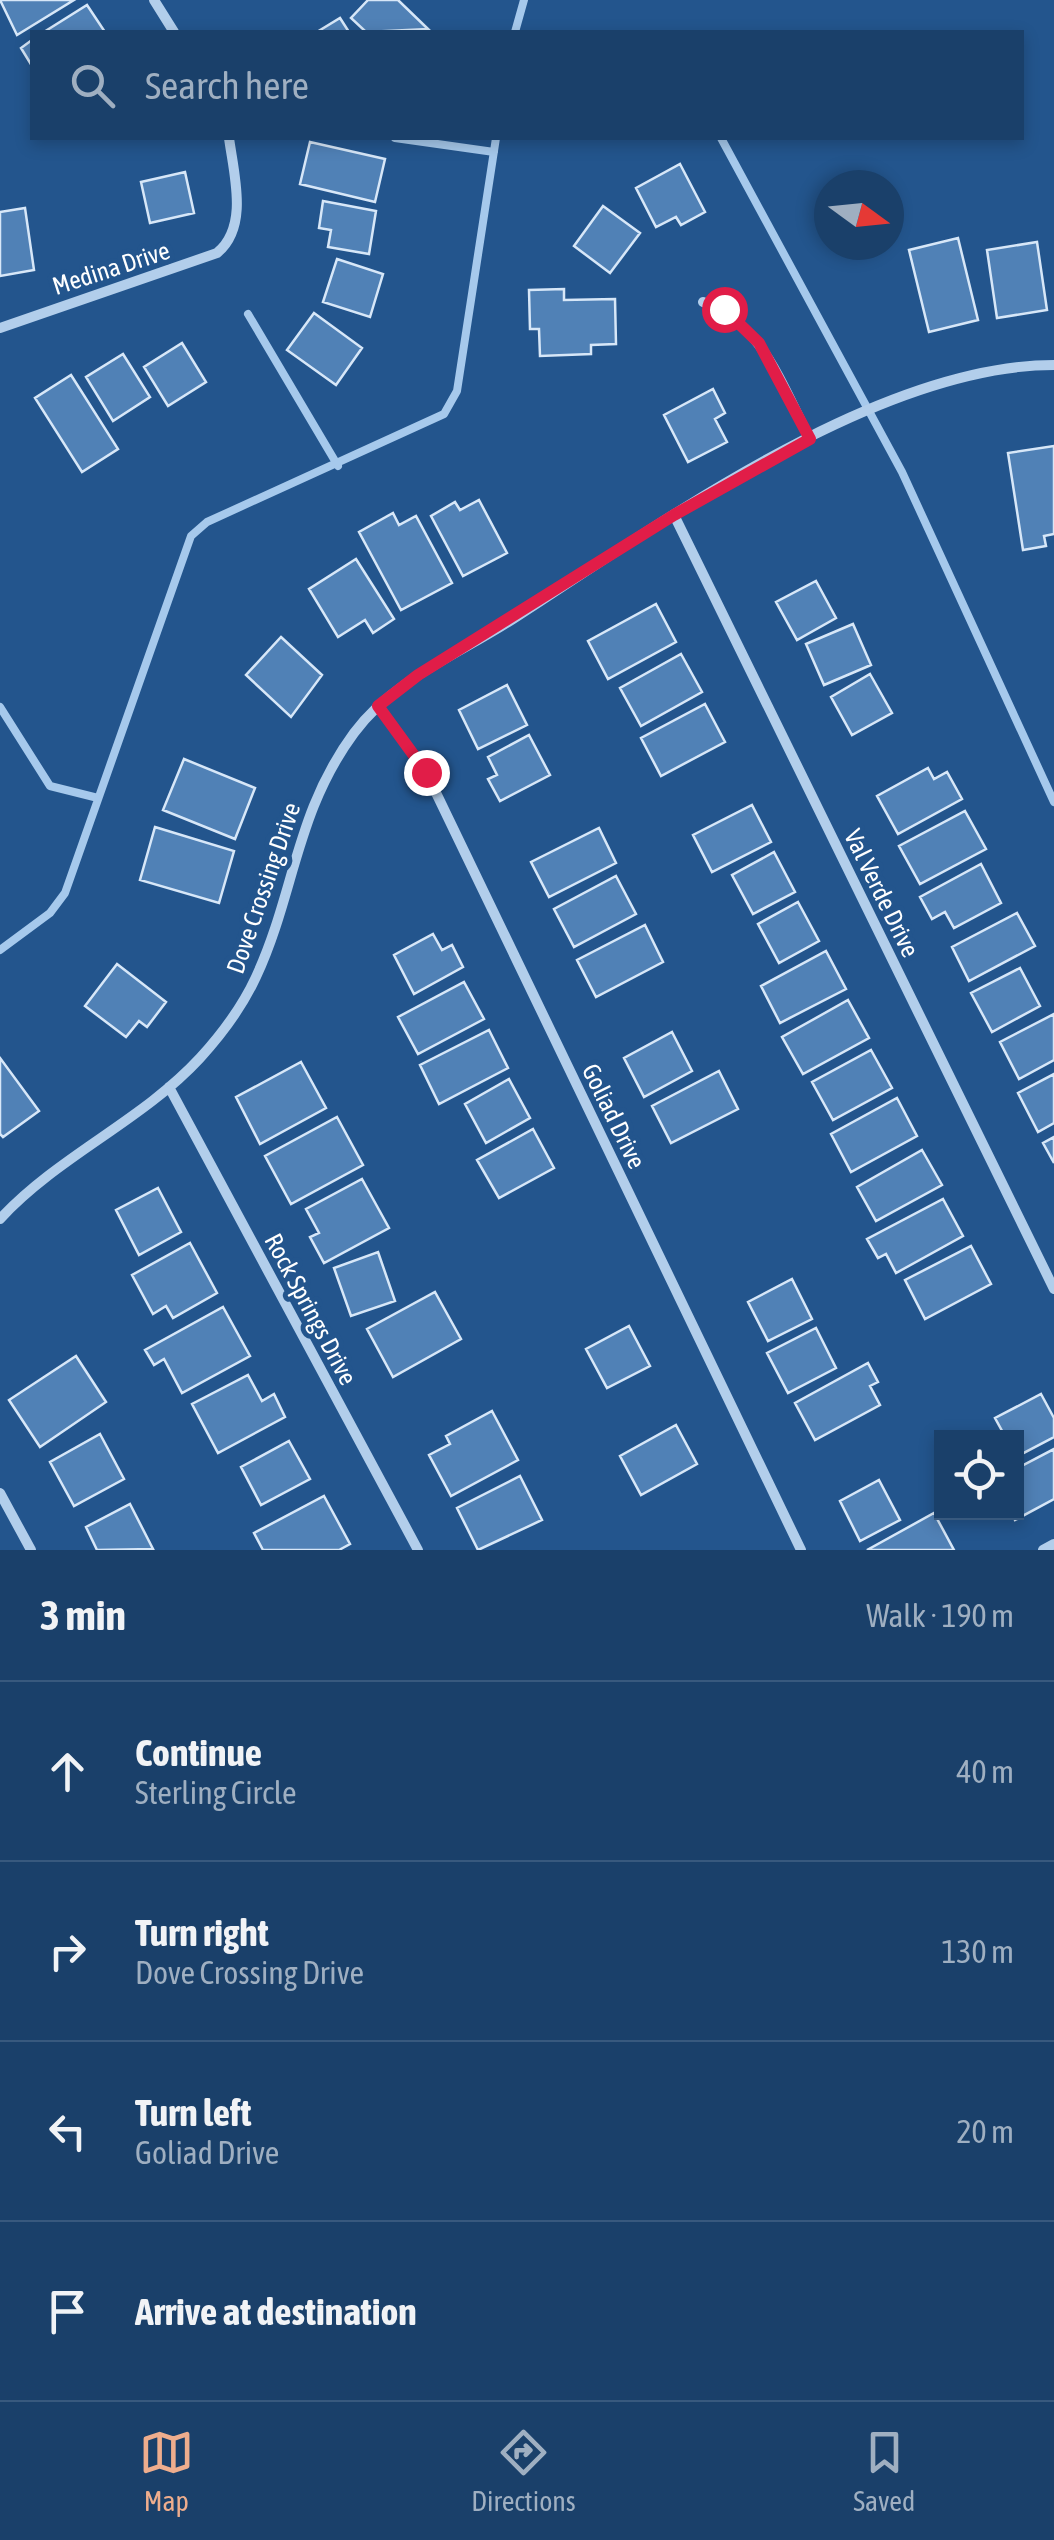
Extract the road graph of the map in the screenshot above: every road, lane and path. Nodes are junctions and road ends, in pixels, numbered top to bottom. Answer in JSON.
{"nodes":[{"id":1,"x":154,"y":0,"type":"edge"},
{"id":2,"x":173,"y":30,"type":"edge"},
{"id":3,"x":229,"y":140,"type":"edge"},
{"id":4,"x":703,"y":302,"type":"dead end"},
{"id":5,"x":0,"y":328,"type":"edge"},
{"id":6,"x":1054,"y":365,"type":"edge"},
{"id":7,"x":810,"y":439,"type":"junction"},
{"id":8,"x":674,"y":515,"type":"junction"},
{"id":9,"x":378,"y":706,"type":"junction"},
{"id":10,"x":170,"y":1087,"type":"junction"},
{"id":11,"x":0,"y":1219,"type":"edge"},
{"id":12,"x":1054,"y":1290,"type":"edge"},
{"id":13,"x":0,"y":1492,"type":"edge"},
{"id":14,"x":1054,"y":1544,"type":"edge"},
{"id":15,"x":31,"y":1550,"type":"edge"},
{"id":16,"x":418,"y":1550,"type":"edge"},
{"id":17,"x":802,"y":1550,"type":"edge"},
{"id":18,"x":1044,"y":1550,"type":"edge"}],
"edges":[{"from":1,"to":2,"type":"street"},
{"from":3,"to":5,"type":"street","name":"Medina Drive"},
{"from":4,"to":7,"type":"street"},
{"from":6,"to":7,"type":"street","name":"Dove Crossing Drive"},
{"from":7,"to":8,"type":"street","name":"Dove Crossing Drive"},
{"from":8,"to":9,"type":"street","name":"Dove Crossing Drive"},
{"from":8,"to":12,"type":"street","name":"Val Verde Drive"},
{"from":9,"to":10,"type":"street","name":"Dove Crossing Drive"},
{"from":9,"to":17,"type":"street","name":"Goliad Drive"},
{"from":10,"to":11,"type":"street","name":"Dove Crossing Drive"},
{"from":10,"to":16,"type":"street","name":"Rock Springs Drive"},
{"from":13,"to":15,"type":"street"},
{"from":14,"to":18,"type":"street"}]}
